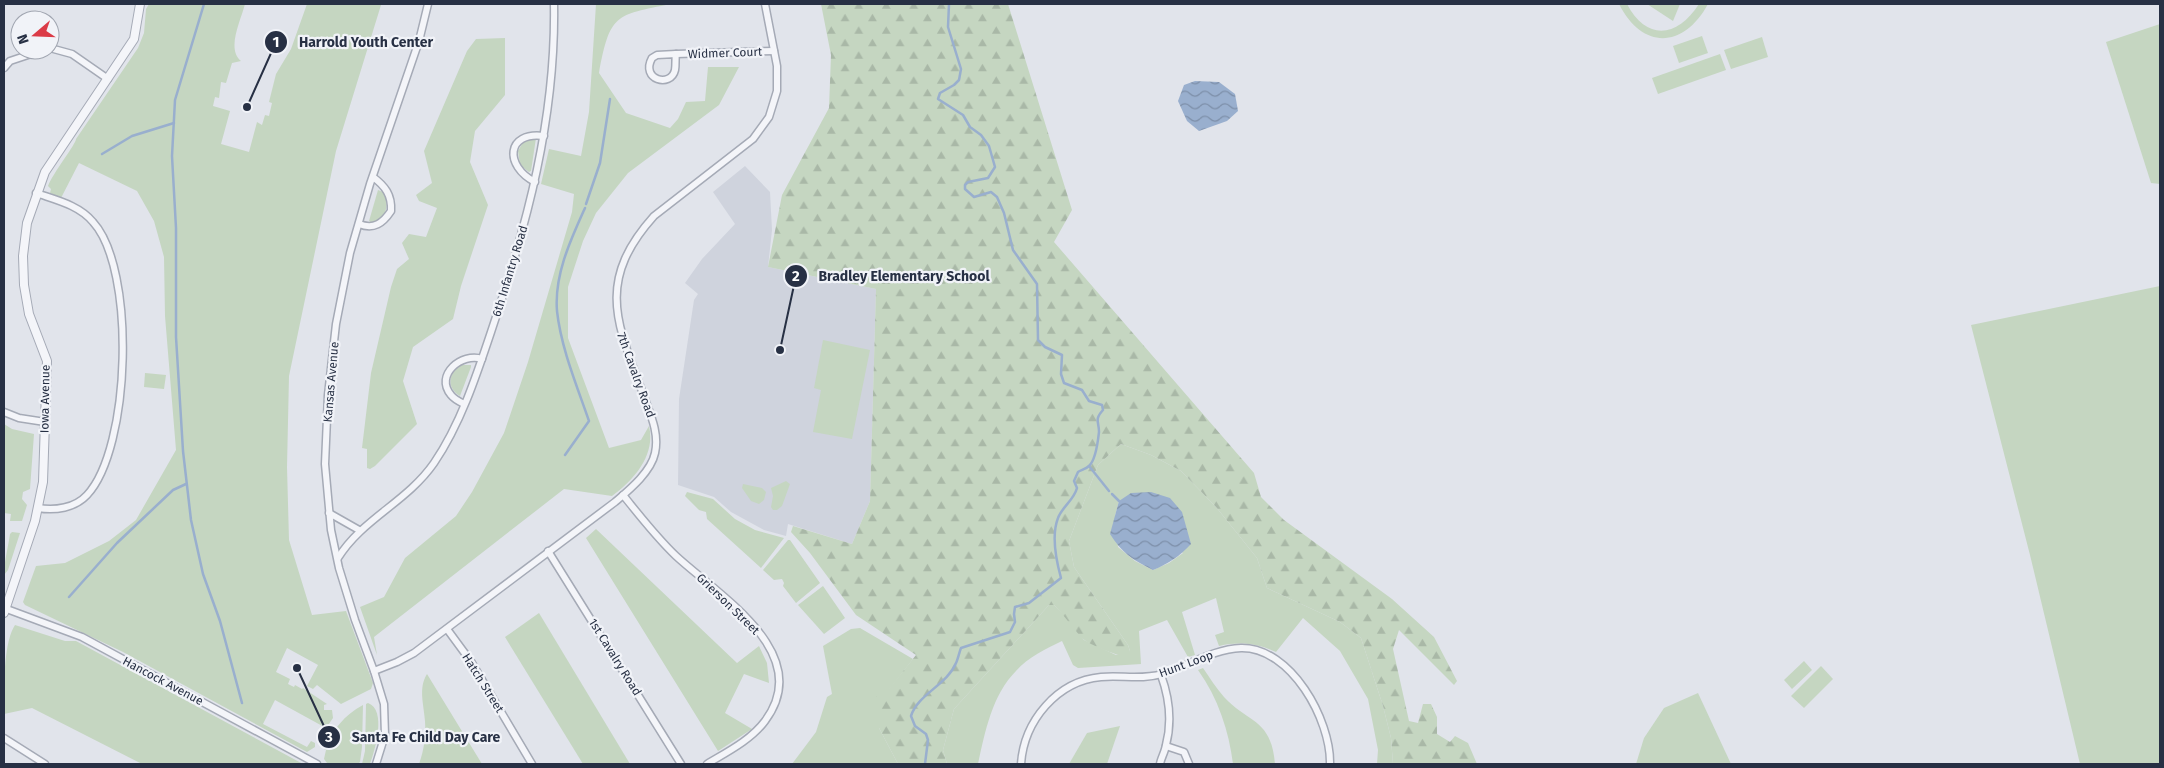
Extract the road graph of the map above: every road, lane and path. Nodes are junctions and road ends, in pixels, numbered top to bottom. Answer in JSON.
{"nodes":[{"id":1,"x":140,"y":4,"type":"edge"},
{"id":2,"x":428,"y":4,"type":"edge"},
{"id":3,"x":554,"y":4,"type":"edge"},
{"id":4,"x":765,"y":4,"type":"edge"},
{"id":5,"x":60,"y":51,"type":"edge"},
{"id":6,"x":774,"y":51,"type":"junction"},
{"id":7,"x":676,"y":54,"type":"junction"},
{"id":8,"x":108,"y":79,"type":"junction"},
{"id":9,"x":544,"y":136,"type":"junction"},
{"id":10,"x":373,"y":177,"type":"junction"},
{"id":11,"x":535,"y":182,"type":"junction"},
{"id":12,"x":36,"y":193,"type":"junction"},
{"id":13,"x":359,"y":224,"type":"junction"},
{"id":14,"x":482,"y":359,"type":"junction"},
{"id":15,"x":464,"y":404,"type":"junction"},
{"id":16,"x":4,"y":412,"type":"edge"},
{"id":17,"x":45,"y":422,"type":"junction"},
{"id":18,"x":623,"y":495,"type":"junction"},
{"id":19,"x":38,"y":508,"type":"junction"},
{"id":20,"x":329,"y":513,"type":"junction"},
{"id":21,"x":359,"y":530,"type":"junction"},
{"id":22,"x":548,"y":551,"type":"junction"},
{"id":23,"x":338,"y":558,"type":"junction"},
{"id":24,"x":4,"y":610,"type":"edge"},
{"id":25,"x":447,"y":629,"type":"junction"},
{"id":26,"x":374,"y":671,"type":"junction"},
{"id":27,"x":1160,"y":675,"type":"junction"},
{"id":28,"x":4,"y":738,"type":"edge"},
{"id":29,"x":1166,"y":746,"type":"junction"},
{"id":30,"x":45,"y":764,"type":"edge"},
{"id":31,"x":317,"y":764,"type":"edge"},
{"id":32,"x":376,"y":764,"type":"edge"},
{"id":33,"x":532,"y":764,"type":"edge"},
{"id":34,"x":681,"y":764,"type":"edge"},
{"id":35,"x":707,"y":764,"type":"edge"},
{"id":36,"x":1021,"y":764,"type":"edge"},
{"id":37,"x":1160,"y":764,"type":"edge"},
{"id":38,"x":1189,"y":764,"type":"edge"},
{"id":39,"x":1330,"y":764,"type":"edge"}],
"edges":[{"from":1,"to":8,"type":"street","name":"Iowa Avenue"},
{"from":2,"to":10,"type":"street","name":"Kansas Avenue"},
{"from":3,"to":9,"type":"street","name":"6th Infantry Road"},
{"from":4,"to":6,"type":"street","name":"7th Cavalry Road"},
{"from":5,"to":8,"type":"street"},
{"from":6,"to":7,"type":"street","name":"Widmer Court"},
{"from":6,"to":18,"type":"street","name":"7th Cavalry Road"},
{"from":7,"to":7,"type":"street","name":"Widmer Court"},
{"from":8,"to":12,"type":"street","name":"Iowa Avenue"},
{"from":9,"to":11,"type":"street","name":"6th Infantry Road"},
{"from":9,"to":11,"type":"street"},
{"from":10,"to":13,"type":"street","name":"Kansas Avenue"},
{"from":10,"to":13,"type":"street"},
{"from":11,"to":14,"type":"street","name":"6th Infantry Road"},
{"from":12,"to":17,"type":"street","name":"Iowa Avenue"},
{"from":12,"to":19,"type":"street"},
{"from":13,"to":20,"type":"street","name":"Kansas Avenue"},
{"from":14,"to":15,"type":"street","name":"6th Infantry Road"},
{"from":14,"to":15,"type":"street"},
{"from":15,"to":21,"type":"street","name":"6th Infantry Road"},
{"from":16,"to":17,"type":"street"},
{"from":17,"to":19,"type":"street","name":"Iowa Avenue"},
{"from":18,"to":22,"type":"street","name":"7th Cavalry Road"},
{"from":18,"to":35,"type":"street","name":"Grierson Street"},
{"from":19,"to":24,"type":"street","name":"Iowa Avenue"},
{"from":20,"to":21,"type":"street"},
{"from":20,"to":23,"type":"street","name":"Kansas Avenue"},
{"from":21,"to":23,"type":"street","name":"6th Infantry Road"},
{"from":22,"to":25,"type":"street","name":"7th Cavalry Road"},
{"from":22,"to":34,"type":"street","name":"1st Cavalry Road"},
{"from":23,"to":26,"type":"street","name":"Kansas Avenue"},
{"from":24,"to":31,"type":"street","name":"Hancock Avenue"},
{"from":25,"to":26,"type":"street","name":"7th Cavalry Road"},
{"from":25,"to":33,"type":"street","name":"Hatch Street"},
{"from":26,"to":32,"type":"street","name":"Kansas Avenue"},
{"from":27,"to":29,"type":"street"},
{"from":27,"to":36,"type":"street","name":"Hunt Loop"},
{"from":27,"to":39,"type":"street","name":"Hunt Loop"},
{"from":28,"to":30,"type":"street"},
{"from":29,"to":37,"type":"street"},
{"from":29,"to":38,"type":"street"}]}
